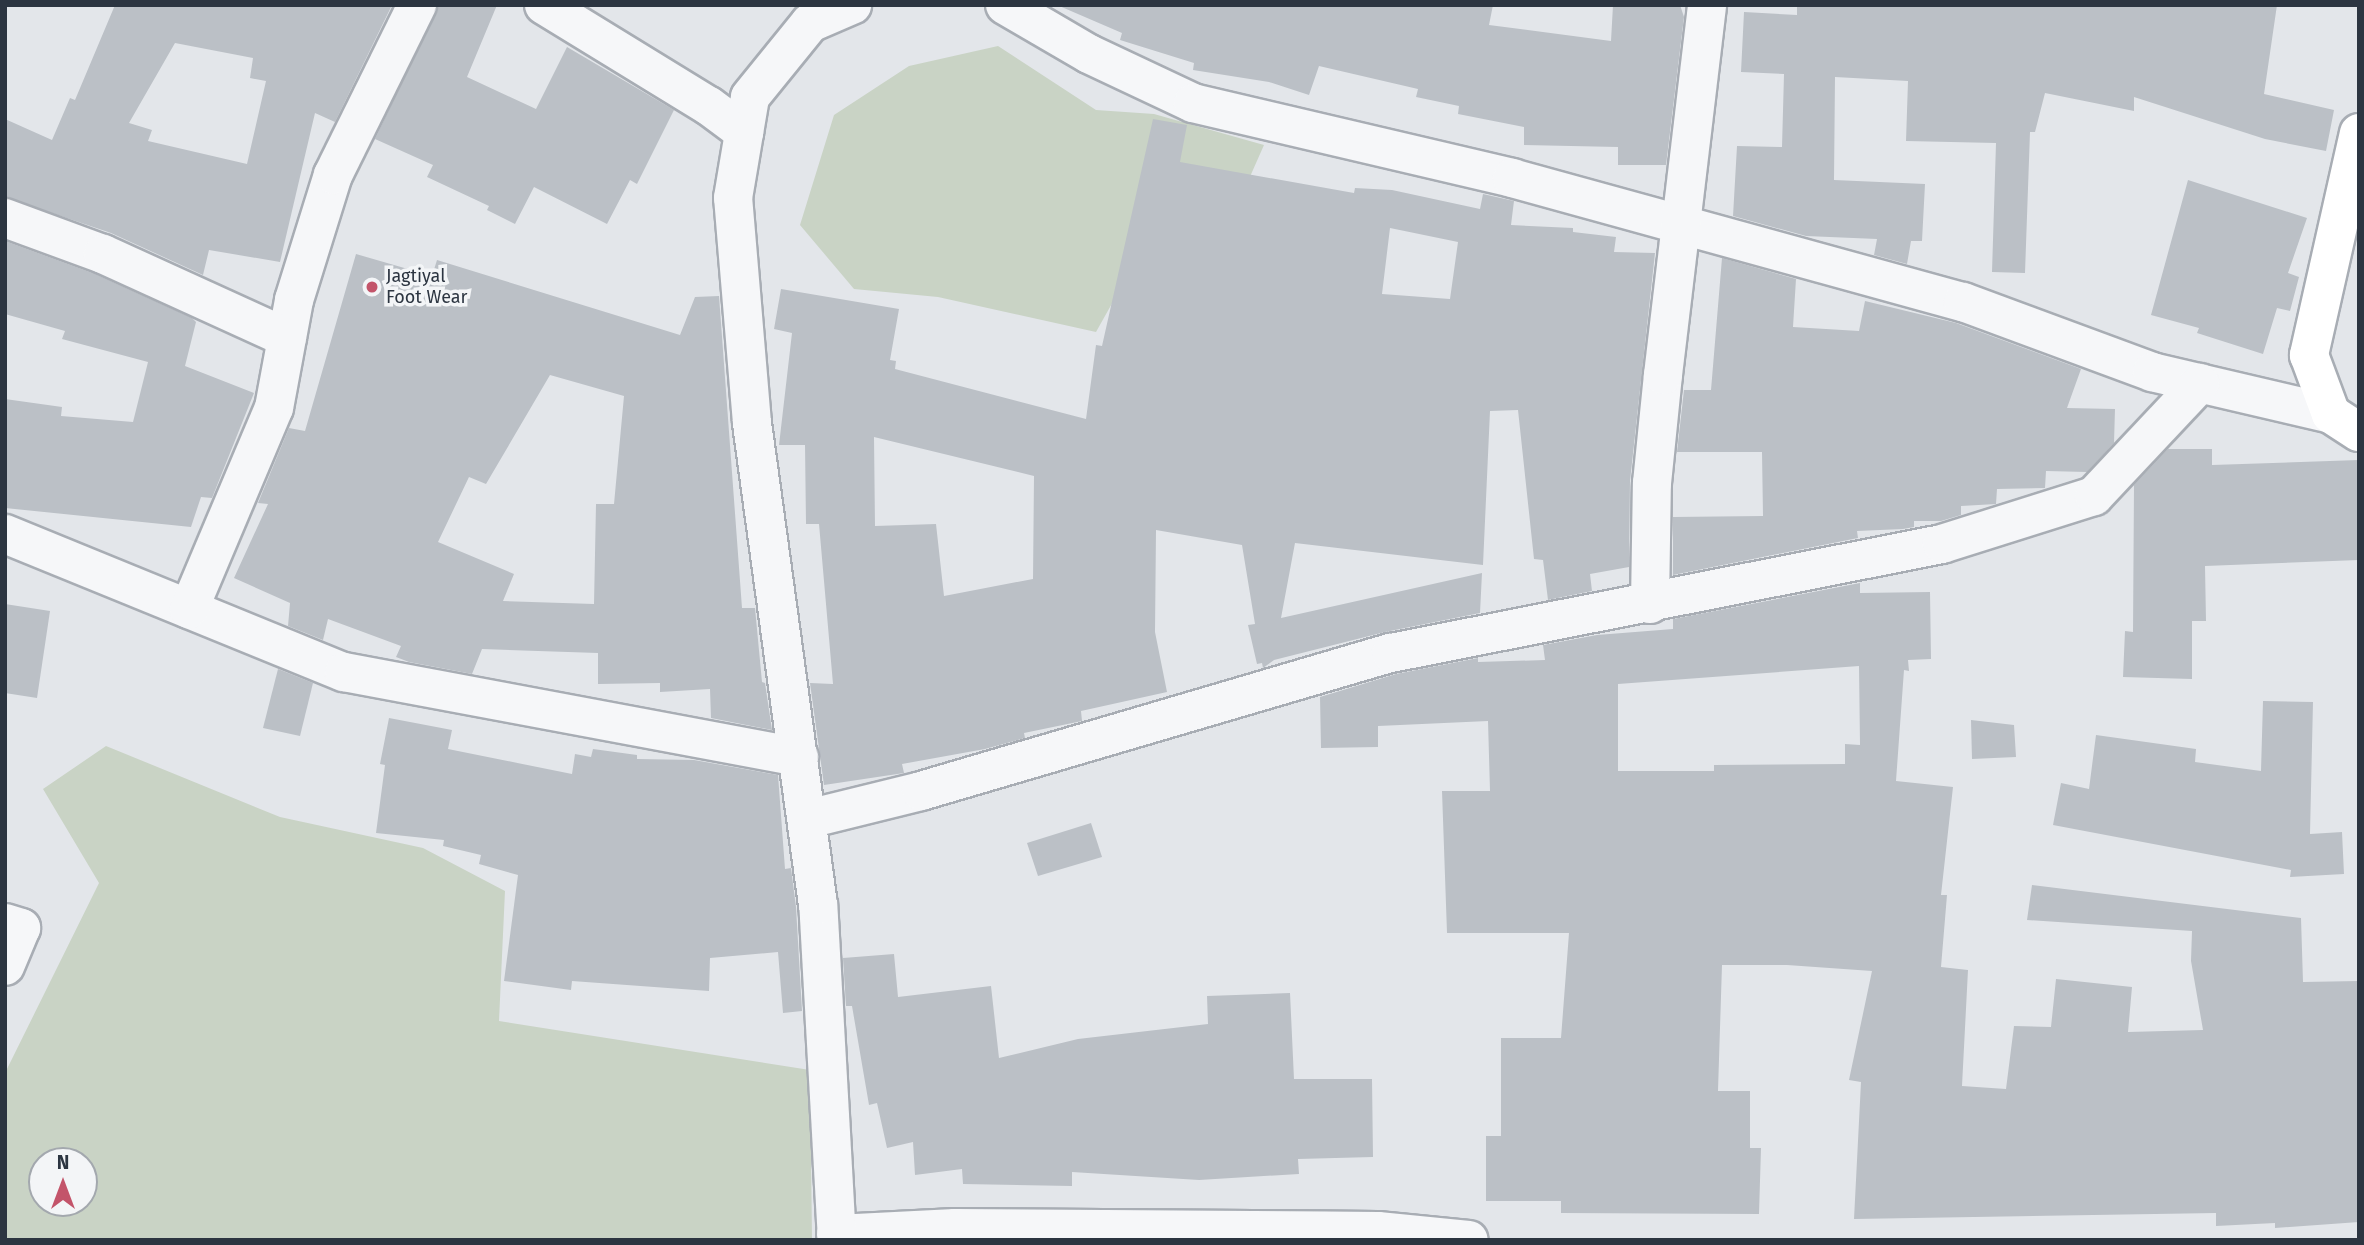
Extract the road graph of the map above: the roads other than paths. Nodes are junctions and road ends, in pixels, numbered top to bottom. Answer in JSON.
{"nodes":[{"id":1,"x":417,"y":5,"type":"edge"},
{"id":2,"x":544,"y":5,"type":"edge"},
{"id":3,"x":852,"y":5,"type":"edge"},
{"id":4,"x":1005,"y":5,"type":"edge"},
{"id":5,"x":1707,"y":5,"type":"edge"},
{"id":6,"x":744,"y":132,"type":"junction"},
{"id":7,"x":2359,"y":133,"type":"edge"},
{"id":8,"x":5,"y":218,"type":"edge"},
{"id":9,"x":1682,"y":224,"type":"junction"},
{"id":10,"x":287,"y":338,"type":"junction"},
{"id":11,"x":2200,"y":383,"type":"junction"},
{"id":12,"x":2345,"y":423,"type":"edge"},
{"id":13,"x":5,"y":534,"type":"edge"},
{"id":14,"x":1650,"y":604,"type":"junction"},
{"id":15,"x":189,"y":609,"type":"junction"},
{"id":16,"x":799,"y":757,"type":"junction"},
{"id":17,"x":808,"y":819,"type":"junction"},
{"id":18,"x":5,"y":923,"type":"edge"},
{"id":19,"x":5,"y":966,"type":"edge"},
{"id":20,"x":1378,"y":1235,"type":"edge"},
{"id":21,"x":836,"y":1237,"type":"edge"},
{"id":22,"x":1469,"y":1240,"type":"edge"}],
"edges":[{"from":1,"to":10,"type":"street"},
{"from":2,"to":6,"type":"street"},
{"from":3,"to":6,"type":"street"},
{"from":4,"to":9,"type":"street"},
{"from":5,"to":9,"type":"street"},
{"from":6,"to":16,"type":"street"},
{"from":7,"to":12,"type":"main road"},
{"from":8,"to":10,"type":"street"},
{"from":9,"to":11,"type":"street"},
{"from":9,"to":14,"type":"street"},
{"from":10,"to":15,"type":"street"},
{"from":11,"to":12,"type":"street"},
{"from":11,"to":14,"type":"street"},
{"from":13,"to":15,"type":"street"},
{"from":14,"to":17,"type":"street"},
{"from":15,"to":16,"type":"street"},
{"from":16,"to":17,"type":"street"},
{"from":17,"to":21,"type":"street"},
{"from":18,"to":19,"type":"street"},
{"from":20,"to":21,"type":"street"},
{"from":20,"to":22,"type":"street"}]}
